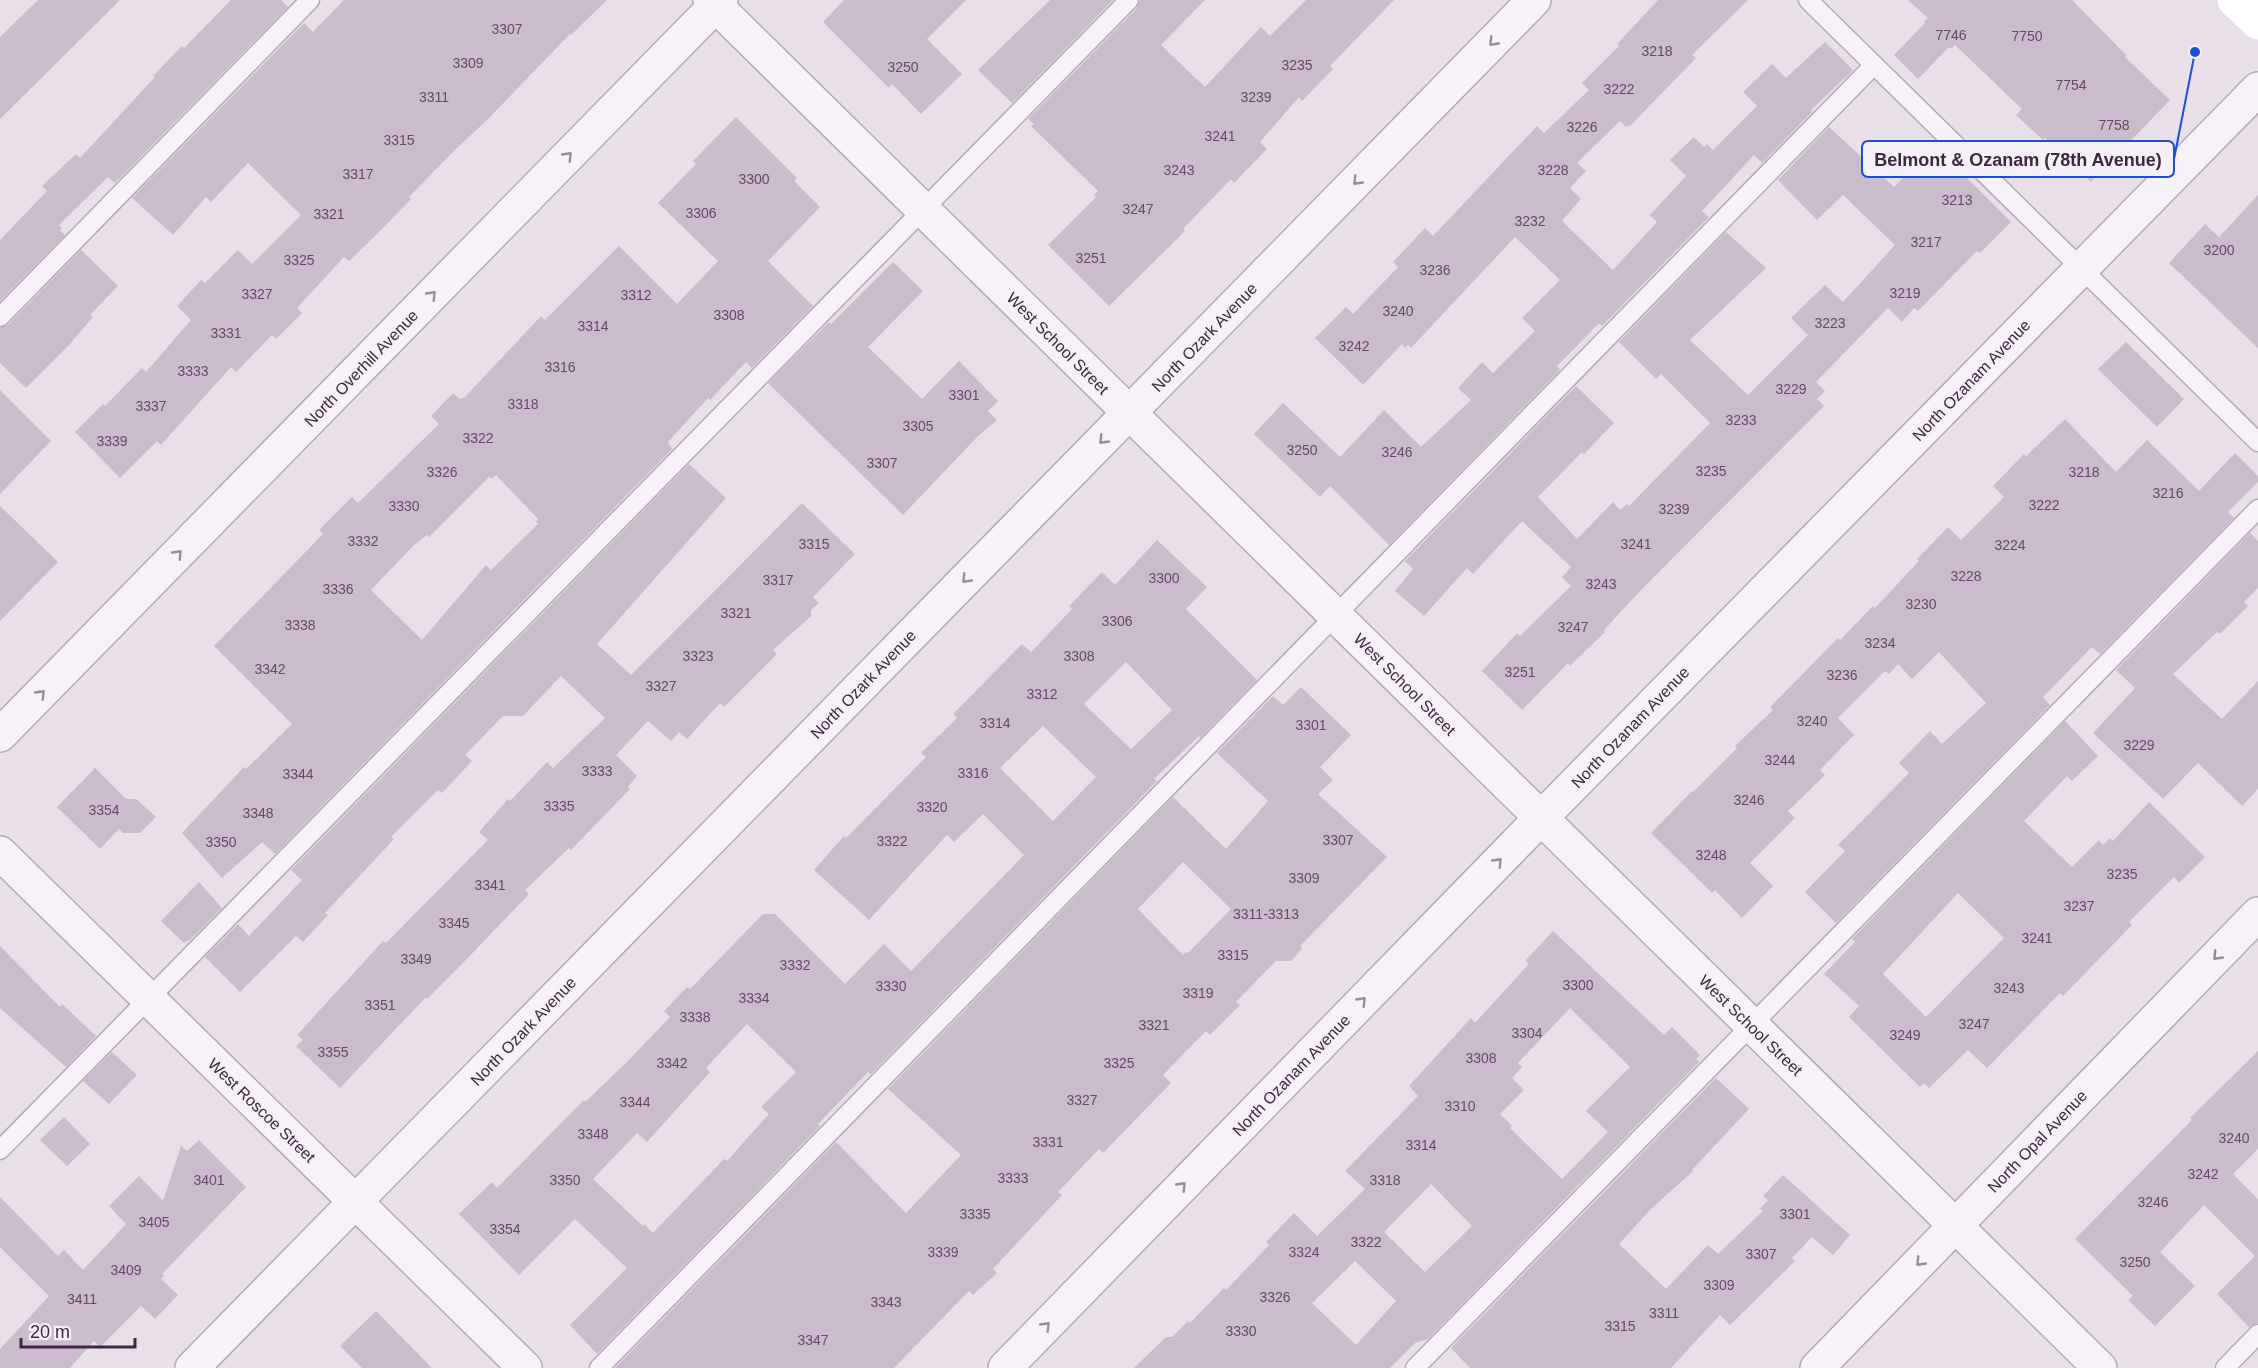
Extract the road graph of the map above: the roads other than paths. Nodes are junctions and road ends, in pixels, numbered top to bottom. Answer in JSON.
{"nodes":[{"id":1,"x":310,"y":0,"type":"edge"},
{"id":2,"x":1128,"y":0,"type":"edge"},
{"id":3,"x":1534,"y":0,"type":"edge"},
{"id":4,"x":1808,"y":0,"type":"edge"},
{"id":5,"x":2234,"y":0,"type":"edge"},
{"id":6,"x":716,"y":2,"type":"edge"},
{"id":7,"x":2258,"y":23,"type":"edge"},
{"id":8,"x":1874,"y":65,"type":"junction"},
{"id":9,"x":2258,"y":88,"type":"edge"},
{"id":10,"x":923,"y":210,"type":"junction"},
{"id":11,"x":2080,"y":268,"type":"junction"},
{"id":12,"x":0,"y":317,"type":"edge"},
{"id":13,"x":1129,"y":413,"type":"junction"},
{"id":14,"x":2258,"y":442,"type":"edge"},
{"id":15,"x":2258,"y":509,"type":"edge"},
{"id":16,"x":1334,"y":615,"type":"junction"},
{"id":17,"x":0,"y":735,"type":"edge"},
{"id":18,"x":1541,"y":818,"type":"junction"},
{"id":19,"x":0,"y":853,"type":"edge"},
{"id":20,"x":2258,"y":914,"type":"edge"},
{"id":21,"x":149,"y":999,"type":"junction"},
{"id":22,"x":1751,"y":1025,"type":"junction"},
{"id":23,"x":0,"y":1150,"type":"edge"},
{"id":24,"x":355,"y":1202,"type":"junction"},
{"id":25,"x":1955,"y":1226,"type":"junction"},
{"id":26,"x":2258,"y":1334,"type":"edge"},
{"id":27,"x":192,"y":1368,"type":"edge"},
{"id":28,"x":525,"y":1368,"type":"edge"},
{"id":29,"x":599,"y":1368,"type":"edge"},
{"id":30,"x":1005,"y":1368,"type":"edge"},
{"id":31,"x":1415,"y":1368,"type":"edge"},
{"id":32,"x":1816,"y":1368,"type":"edge"},
{"id":33,"x":2100,"y":1368,"type":"edge"},
{"id":34,"x":2225,"y":1368,"type":"edge"}],
"edges":[{"from":1,"to":12,"type":"lane"},
{"from":2,"to":10,"type":"lane"},
{"from":3,"to":13,"type":"street","name":"North Ozark Avenue","one_way":true},
{"from":4,"to":8,"type":"lane"},
{"from":5,"to":7,"type":"main road"},
{"from":6,"to":10,"type":"street","name":"West School Street"},
{"from":17,"to":6,"type":"street","name":"North Overhill Avenue","one_way":true},
{"from":8,"to":11,"type":"lane"},
{"from":8,"to":16,"type":"lane"},
{"from":9,"to":11,"type":"street","name":"North Ozanam Avenue"},
{"from":10,"to":13,"type":"street","name":"West School Street"},
{"from":10,"to":21,"type":"lane"},
{"from":11,"to":14,"type":"lane"},
{"from":11,"to":18,"type":"street","name":"North Ozanam Avenue"},
{"from":13,"to":16,"type":"street","name":"West School Street"},
{"from":13,"to":24,"type":"street","name":"North Ozark Avenue","one_way":true},
{"from":15,"to":22,"type":"lane"},
{"from":16,"to":18,"type":"street","name":"West School Street"},
{"from":16,"to":29,"type":"lane"},
{"from":18,"to":22,"type":"street","name":"West School Street"},
{"from":30,"to":18,"type":"street","name":"North Ozanam Avenue","one_way":true},
{"from":19,"to":21,"type":"street","name":"West Roscoe Street"},
{"from":20,"to":25,"type":"street","name":"North Opal Avenue","one_way":true},
{"from":21,"to":23,"type":"lane"},
{"from":21,"to":24,"type":"street","name":"West Roscoe Street"},
{"from":22,"to":25,"type":"street","name":"West School Street"},
{"from":22,"to":31,"type":"lane"},
{"from":24,"to":27,"type":"street","name":"North Ozark Avenue"},
{"from":24,"to":28,"type":"street","name":"West Roscoe Street"},
{"from":25,"to":32,"type":"street","name":"North Opal Avenue","one_way":true},
{"from":25,"to":33,"type":"street","name":"West School Street"},
{"from":26,"to":34,"type":"lane"}]}
